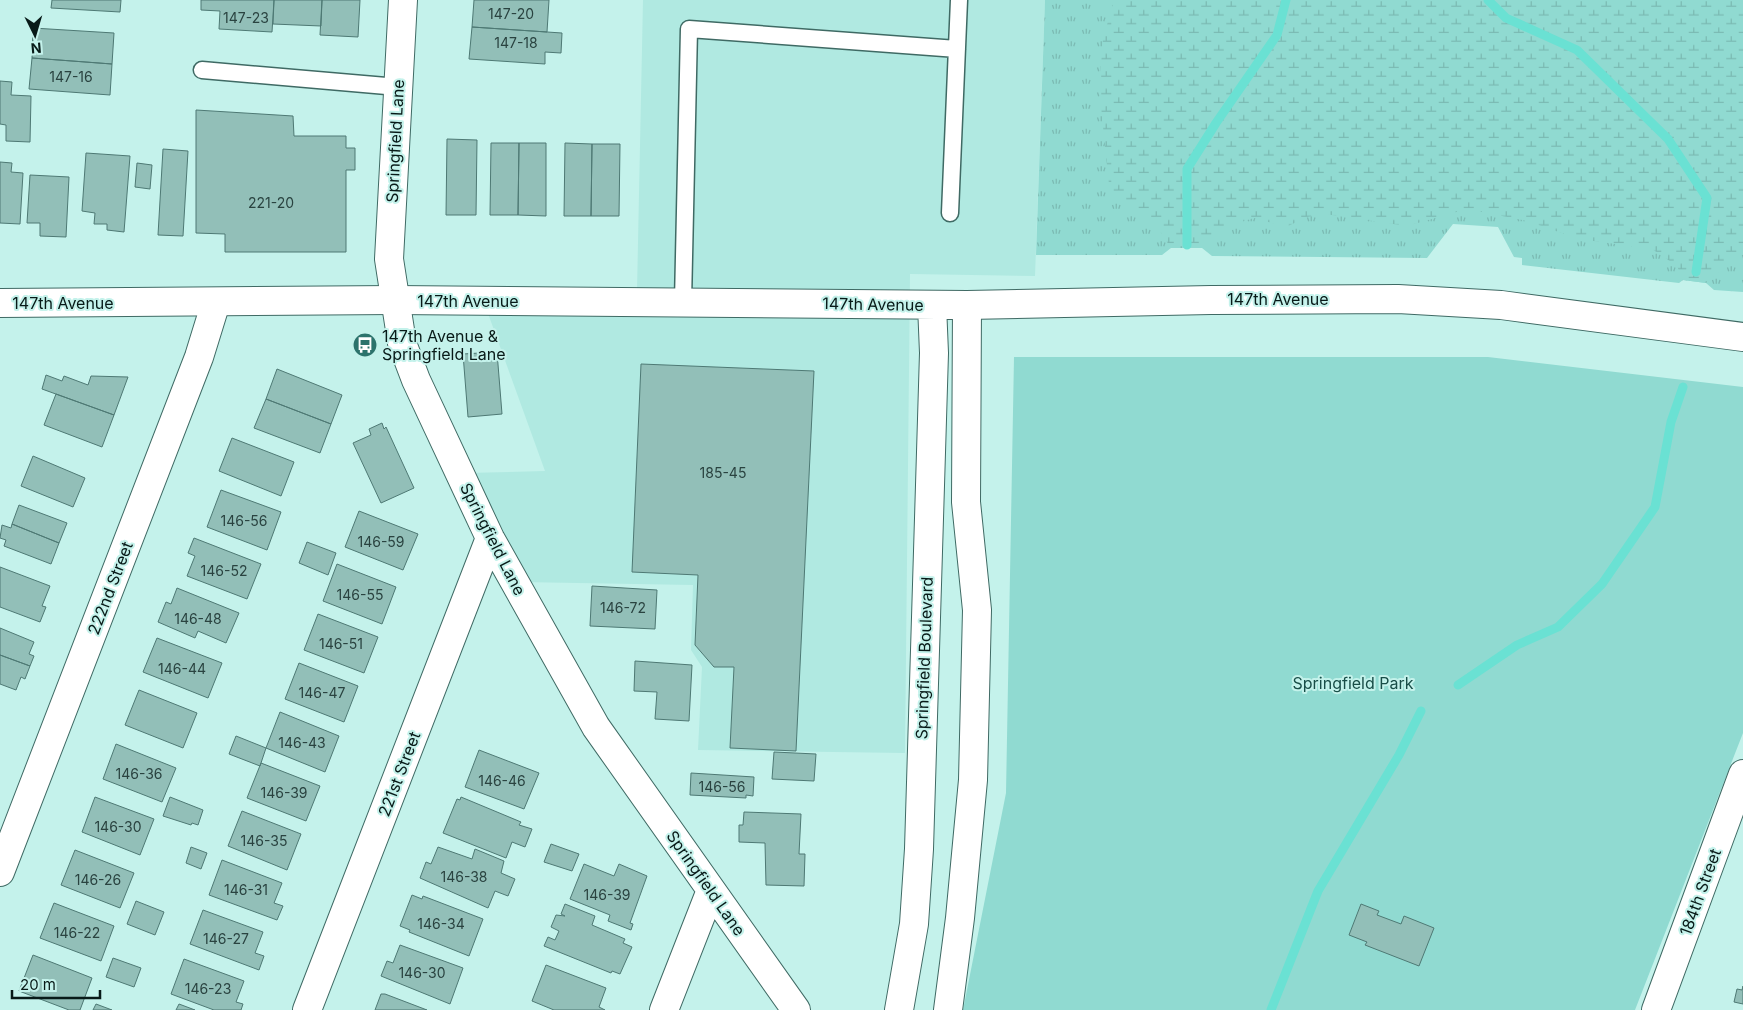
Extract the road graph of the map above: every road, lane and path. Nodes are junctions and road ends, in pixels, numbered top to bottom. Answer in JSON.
{"nodes":[{"id":1,"x":403,"y":0,"type":"edge"},
{"id":2,"x":959,"y":0,"type":"edge"},
{"id":3,"x":957,"y":49,"type":"junction"},
{"id":4,"x":202,"y":70,"type":"dead end"},
{"id":5,"x":398,"y":87,"type":"junction"},
{"id":6,"x":950,"y":213,"type":"dead end"},
{"id":7,"x":395,"y":300,"type":"junction"},
{"id":8,"x":216,"y":302,"type":"junction"},
{"id":9,"x":683,"y":302,"type":"junction"},
{"id":10,"x":0,"y":303,"type":"edge"},
{"id":11,"x":932,"y":305,"type":"junction"},
{"id":12,"x":967,"y":305,"type":"junction"},
{"id":13,"x":1743,"y":337,"type":"edge"},
{"id":14,"x":490,"y":538,"type":"junction"},
{"id":15,"x":1743,"y":774,"type":"edge"},
{"id":16,"x":0,"y":872,"type":"edge"},
{"id":17,"x":711,"y":890,"type":"junction"},
{"id":18,"x":307,"y":1010,"type":"edge"},
{"id":19,"x":664,"y":1010,"type":"edge"},
{"id":20,"x":796,"y":1010,"type":"edge"},
{"id":21,"x":899,"y":1010,"type":"edge"},
{"id":22,"x":948,"y":1010,"type":"edge"},
{"id":23,"x":1656,"y":1010,"type":"edge"}],
"edges":[{"from":1,"to":5,"type":"street","name":"Springfield Lane"},
{"from":2,"to":3,"type":"lane"},
{"from":3,"to":6,"type":"lane"},
{"from":3,"to":9,"type":"lane"},
{"from":4,"to":5,"type":"lane"},
{"from":5,"to":7,"type":"street","name":"Springfield Lane"},
{"from":7,"to":8,"type":"street","name":"147th Avenue"},
{"from":7,"to":9,"type":"street","name":"147th Avenue"},
{"from":7,"to":14,"type":"street","name":"Springfield Lane"},
{"from":8,"to":10,"type":"street","name":"147th Avenue"},
{"from":8,"to":16,"type":"street","name":"222nd Street"},
{"from":9,"to":11,"type":"street","name":"147th Avenue"},
{"from":11,"to":12,"type":"street","name":"147th Avenue"},
{"from":11,"to":21,"type":"street","name":"Springfield Boulevard"},
{"from":12,"to":13,"type":"street","name":"147th Avenue"},
{"from":12,"to":22,"type":"street"},
{"from":14,"to":17,"type":"street","name":"Springfield Lane"},
{"from":14,"to":18,"type":"street","name":"221st Street"},
{"from":15,"to":23,"type":"street","name":"184th Street"},
{"from":17,"to":19,"type":"street"},
{"from":17,"to":20,"type":"street","name":"Springfield Lane"}]}
